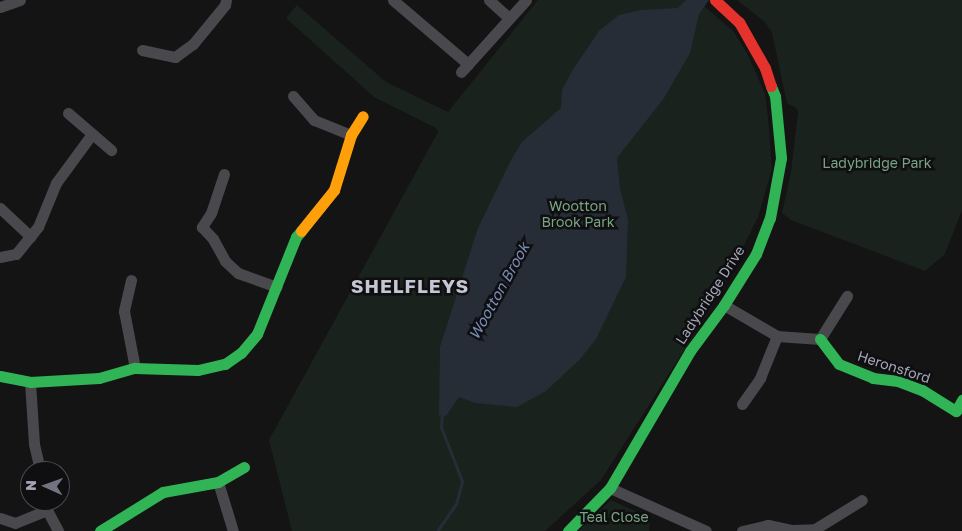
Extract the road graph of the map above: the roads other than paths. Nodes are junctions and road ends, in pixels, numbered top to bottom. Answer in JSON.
{"nodes":[{"id":1,"x":20,"y":0,"type":"edge"},
{"id":2,"x":226,"y":0,"type":"edge"},
{"id":3,"x":394,"y":0,"type":"edge"},
{"id":4,"x":489,"y":0,"type":"edge"},
{"id":5,"x":526,"y":0,"type":"edge"},
{"id":6,"x":719,"y":4,"type":"edge"},
{"id":7,"x":0,"y":7,"type":"edge"},
{"id":8,"x":509,"y":18,"type":"junction"},
{"id":9,"x":142,"y":50,"type":"dead end"},
{"id":10,"x":293,"y":96,"type":"dead end"},
{"id":11,"x":68,"y":113,"type":"dead end"},
{"id":12,"x":362,"y":116,"type":"dead end"},
{"id":13,"x":92,"y":134,"type":"junction"},
{"id":14,"x":351,"y":135,"type":"junction"},
{"id":15,"x":111,"y":150,"type":"dead end"},
{"id":16,"x":224,"y":174,"type":"dead end"},
{"id":17,"x":0,"y":208,"type":"edge"},
{"id":18,"x":31,"y":237,"type":"junction"},
{"id":19,"x":0,"y":257,"type":"edge"},
{"id":20,"x":131,"y":280,"type":"dead end"},
{"id":21,"x":277,"y":287,"type":"junction"},
{"id":22,"x":847,"y":296,"type":"dead end"},
{"id":23,"x":724,"y":305,"type":"junction"},
{"id":24,"x":777,"y":336,"type":"junction"},
{"id":25,"x":820,"y":339,"type":"junction"},
{"id":26,"x":135,"y":368,"type":"junction"},
{"id":27,"x":0,"y":376,"type":"edge"},
{"id":28,"x":30,"y":382,"type":"junction"},
{"id":29,"x":962,"y":400,"type":"edge"},
{"id":30,"x":742,"y":404,"type":"dead end"},
{"id":31,"x":38,"y":461,"type":"edge"},
{"id":32,"x":244,"y":467,"type":"dead end"},
{"id":33,"x":218,"y":482,"type":"junction"},
{"id":34,"x":610,"y":488,"type":"junction"},
{"id":35,"x":862,"y":500,"type":"dead end"},
{"id":36,"x":36,"y":511,"type":"edge"},
{"id":37,"x":49,"y":511,"type":"edge"},
{"id":38,"x":0,"y":518,"type":"edge"},
{"id":39,"x":58,"y":531,"type":"edge"},
{"id":40,"x":100,"y":531,"type":"edge"},
{"id":41,"x":234,"y":531,"type":"edge"},
{"id":42,"x":568,"y":531,"type":"edge"},
{"id":43,"x":706,"y":531,"type":"edge"},
{"id":44,"x":742,"y":531,"type":"edge"}],
"edges":[{"from":1,"to":7,"type":"street"},
{"from":2,"to":9,"type":"street"},
{"from":3,"to":8,"type":"street"},
{"from":4,"to":8,"type":"street"},
{"from":5,"to":8,"type":"street"},
{"from":6,"to":23,"type":"street","name":"Ladybridge Drive"},
{"from":10,"to":14,"type":"street"},
{"from":11,"to":13,"type":"street"},
{"from":12,"to":14,"type":"street"},
{"from":13,"to":15,"type":"street"},
{"from":13,"to":18,"type":"street"},
{"from":14,"to":21,"type":"street"},
{"from":16,"to":21,"type":"street"},
{"from":17,"to":18,"type":"street"},
{"from":18,"to":19,"type":"street"},
{"from":20,"to":26,"type":"street"},
{"from":21,"to":26,"type":"street"},
{"from":22,"to":25,"type":"street"},
{"from":23,"to":24,"type":"street"},
{"from":23,"to":34,"type":"street","name":"Ladybridge Drive"},
{"from":24,"to":25,"type":"street"},
{"from":24,"to":30,"type":"street"},
{"from":25,"to":29,"type":"street","name":"Heronsford"},
{"from":26,"to":28,"type":"street"},
{"from":27,"to":28,"type":"street"},
{"from":28,"to":31,"type":"street"},
{"from":32,"to":33,"type":"street"},
{"from":33,"to":40,"type":"street"},
{"from":33,"to":41,"type":"street"},
{"from":34,"to":42,"type":"street","name":"Ladybridge Drive"},
{"from":34,"to":43,"type":"street"},
{"from":35,"to":44,"type":"street"},
{"from":36,"to":38,"type":"street"},
{"from":37,"to":39,"type":"street"}]}
